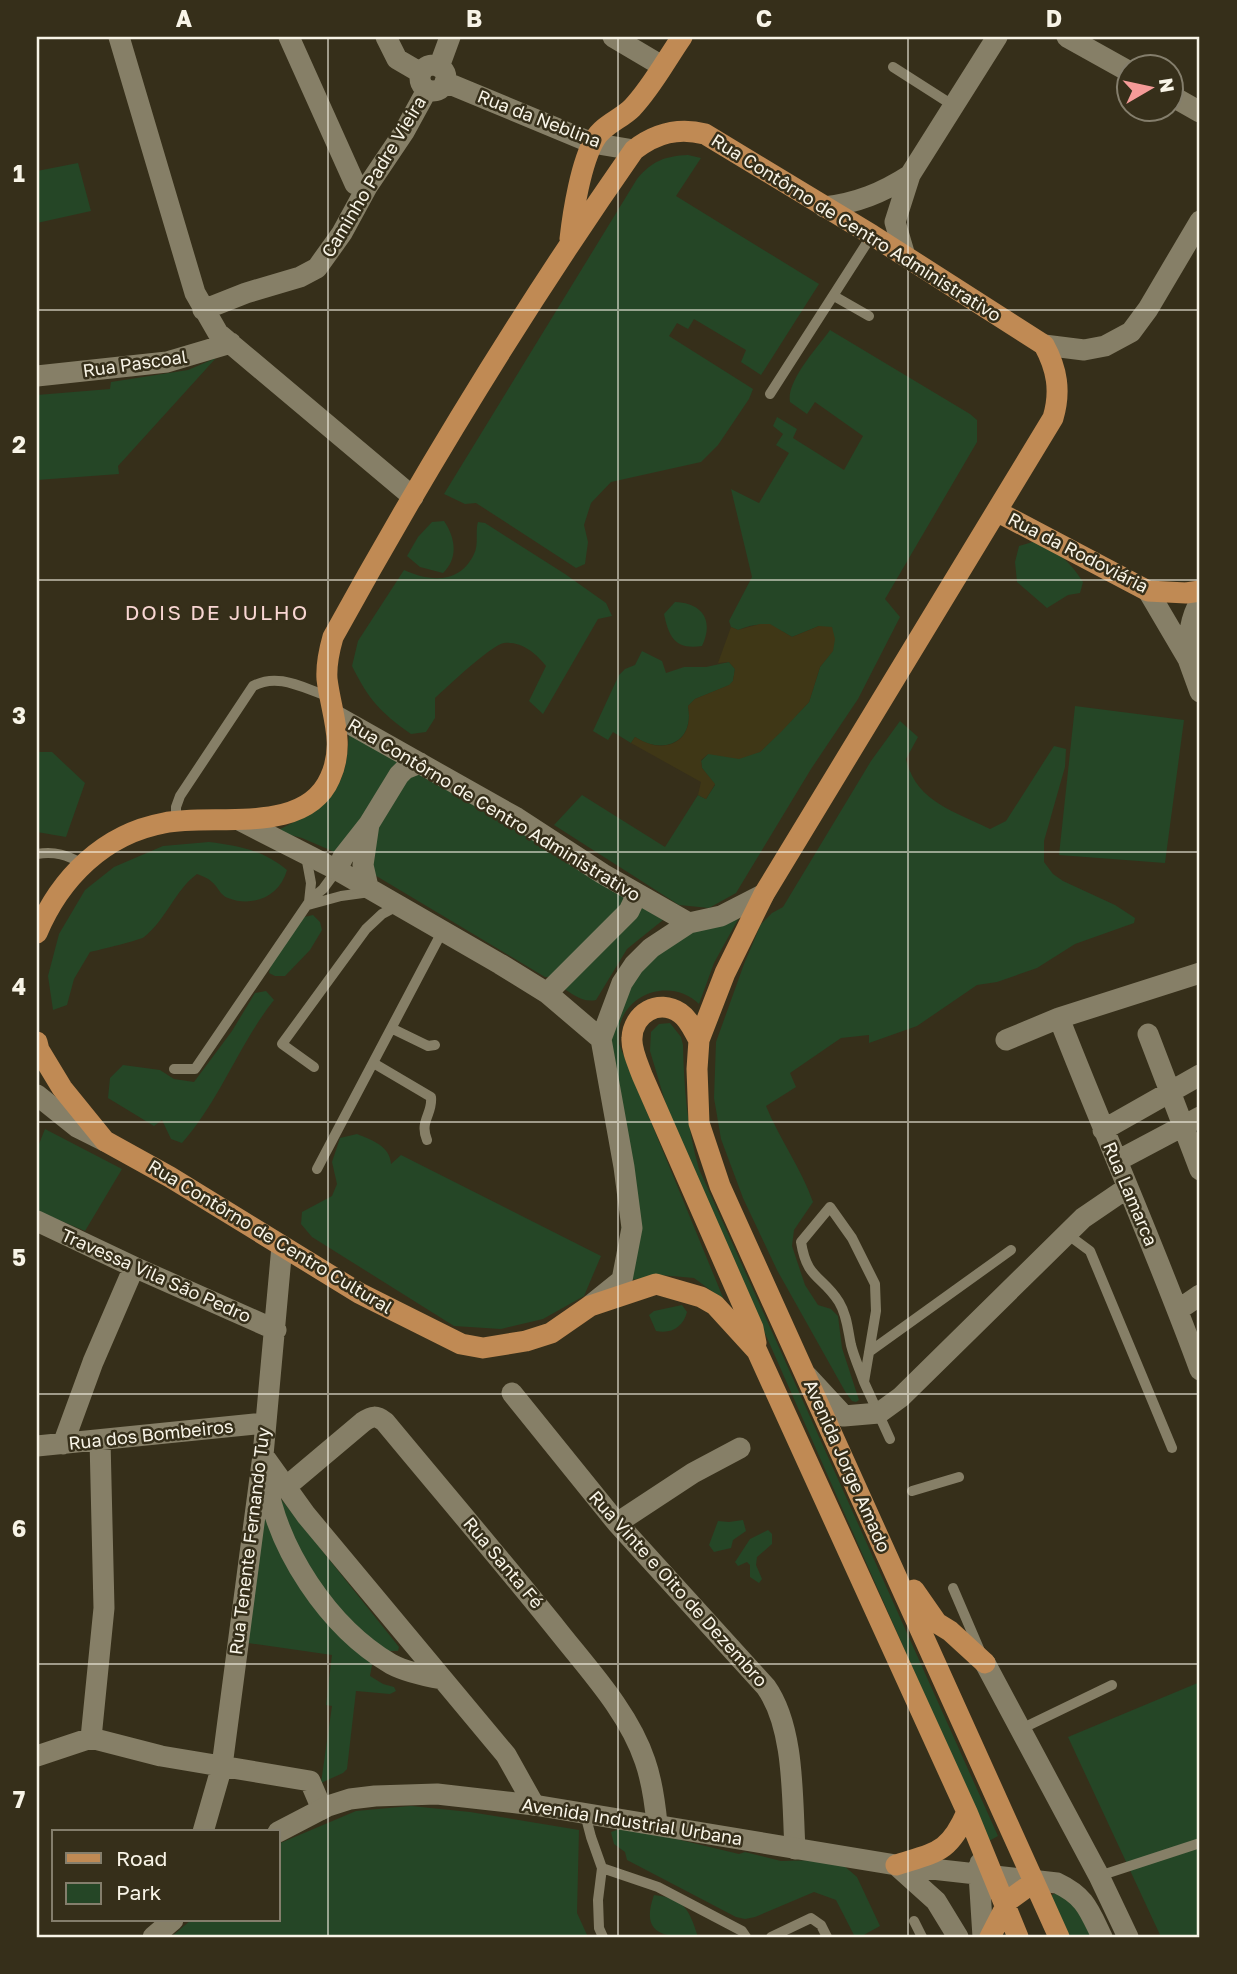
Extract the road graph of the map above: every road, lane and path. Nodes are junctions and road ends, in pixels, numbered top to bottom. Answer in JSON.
{"nodes":[{"id":1,"x":119,"y":37,"type":"edge"},
{"id":2,"x":289,"y":37,"type":"edge"},
{"id":3,"x":386,"y":37,"type":"edge"},
{"id":4,"x":450,"y":37,"type":"edge"},
{"id":5,"x":613,"y":37,"type":"edge"},
{"id":6,"x":682,"y":37,"type":"edge"},
{"id":7,"x":997,"y":37,"type":"edge"},
{"id":8,"x":1068,"y":37,"type":"edge"},
{"id":9,"x":1114,"y":63,"type":"edge"},
{"id":10,"x":662,"y":66,"type":"junction"},
{"id":11,"x":893,"y":67,"type":"dead end"},
{"id":12,"x":433,"y":78,"type":"junction"},
{"id":13,"x":1184,"y":103,"type":"edge"},
{"id":14,"x":954,"y":106,"type":"junction"},
{"id":15,"x":1200,"y":112,"type":"edge"},
{"id":16,"x":592,"y":143,"type":"junction"},
{"id":17,"x":634,"y":150,"type":"junction"},
{"id":18,"x":910,"y":175,"type":"junction"},
{"id":19,"x":367,"y":187,"type":"junction"},
{"id":20,"x":824,"y":206,"type":"junction"},
{"id":21,"x":1200,"y":221,"type":"edge"},
{"id":22,"x":872,"y":235,"type":"junction"},
{"id":23,"x":570,"y":241,"type":"junction"},
{"id":24,"x":905,"y":256,"type":"junction"},
{"id":25,"x":834,"y":296,"type":"junction"},
{"id":26,"x":203,"y":310,"type":"junction"},
{"id":27,"x":869,"y":316,"type":"dead end"},
{"id":28,"x":231,"y":343,"type":"junction"},
{"id":29,"x":1044,"y":345,"type":"junction"},
{"id":30,"x":37,"y":376,"type":"edge"},
{"id":31,"x":770,"y":394,"type":"dead end"},
{"id":32,"x":413,"y":496,"type":"junction"},
{"id":33,"x":998,"y":512,"type":"junction"},
{"id":34,"x":1200,"y":590,"type":"edge"},
{"id":35,"x":1148,"y":591,"type":"junction"},
{"id":36,"x":1200,"y":602,"type":"edge"},
{"id":37,"x":1188,"y":660,"type":"junction"},
{"id":38,"x":1200,"y":692,"type":"edge"},
{"id":39,"x":333,"y":707,"type":"junction"},
{"id":40,"x":420,"y":763,"type":"junction"},
{"id":41,"x":239,"y":820,"type":"junction"},
{"id":42,"x":176,"y":822,"type":"junction"},
{"id":43,"x":369,"y":824,"type":"junction"},
{"id":44,"x":306,"y":852,"type":"junction"},
{"id":45,"x":37,"y":854,"type":"edge"},
{"id":46,"x":83,"y":864,"type":"junction"},
{"id":47,"x":337,"y":870,"type":"junction"},
{"id":48,"x":372,"y":889,"type":"junction"},
{"id":49,"x":637,"y":894,"type":"junction"},
{"id":50,"x":764,"y":894,"type":"junction"},
{"id":51,"x":309,"y":902,"type":"junction"},
{"id":52,"x":399,"y":905,"type":"junction"},
{"id":53,"x":689,"y":923,"type":"junction"},
{"id":54,"x":443,"y":930,"type":"junction"},
{"id":55,"x":37,"y":933,"type":"edge"},
{"id":56,"x":1200,"y":973,"type":"edge"},
{"id":57,"x":547,"y":993,"type":"junction"},
{"id":58,"x":1059,"y":1018,"type":"junction"},
{"id":59,"x":393,"y":1028,"type":"junction"},
{"id":60,"x":1147,"y":1034,"type":"dead end"},
{"id":61,"x":601,"y":1039,"type":"junction"},
{"id":62,"x":699,"y":1040,"type":"junction"},
{"id":63,"x":1006,"y":1040,"type":"dead end"},
{"id":64,"x":37,"y":1042,"type":"edge"},
{"id":65,"x":435,"y":1045,"type":"dead end"},
{"id":66,"x":375,"y":1064,"type":"junction"},
{"id":67,"x":314,"y":1067,"type":"dead end"},
{"id":68,"x":174,"y":1069,"type":"dead end"},
{"id":69,"x":1200,"y":1075,"type":"edge"},
{"id":70,"x":1169,"y":1094,"type":"junction"},
{"id":71,"x":37,"y":1095,"type":"edge"},
{"id":72,"x":1191,"y":1122,"type":"edge"},
{"id":73,"x":1103,"y":1130,"type":"junction"},
{"id":74,"x":427,"y":1140,"type":"dead end"},
{"id":75,"x":105,"y":1141,"type":"junction"},
{"id":76,"x":1117,"y":1161,"type":"junction"},
{"id":77,"x":317,"y":1169,"type":"dead end"},
{"id":78,"x":1200,"y":1170,"type":"edge"},
{"id":79,"x":1127,"y":1188,"type":"junction"},
{"id":80,"x":37,"y":1221,"type":"edge"},
{"id":81,"x":1067,"y":1234,"type":"junction"},
{"id":82,"x":282,"y":1246,"type":"junction"},
{"id":83,"x":1011,"y":1250,"type":"dead end"},
{"id":84,"x":134,"y":1267,"type":"junction"},
{"id":85,"x":1200,"y":1295,"type":"edge"},
{"id":86,"x":590,"y":1306,"type":"junction"},
{"id":87,"x":1178,"y":1310,"type":"junction"},
{"id":88,"x":276,"y":1330,"type":"junction"},
{"id":89,"x":757,"y":1351,"type":"junction"},
{"id":90,"x":869,"y":1352,"type":"junction"},
{"id":91,"x":1200,"y":1370,"type":"edge"},
{"id":92,"x":805,"y":1374,"type":"junction"},
{"id":93,"x":864,"y":1382,"type":"junction"},
{"id":94,"x":512,"y":1394,"type":"dead end"},
{"id":95,"x":879,"y":1413,"type":"junction"},
{"id":96,"x":827,"y":1420,"type":"junction"},
{"id":97,"x":265,"y":1423,"type":"junction"},
{"id":98,"x":890,"y":1439,"type":"dead end"},
{"id":99,"x":100,"y":1440,"type":"junction"},
{"id":100,"x":63,"y":1444,"type":"junction"},
{"id":101,"x":37,"y":1446,"type":"edge"},
{"id":102,"x":740,"y":1448,"type":"dead end"},
{"id":103,"x":1172,"y":1448,"type":"dead end"},
{"id":104,"x":263,"y":1455,"type":"junction"},
{"id":105,"x":958,"y":1477,"type":"dead end"},
{"id":106,"x":287,"y":1486,"type":"junction"},
{"id":107,"x":912,"y":1491,"type":"dead end"},
{"id":108,"x":617,"y":1523,"type":"junction"},
{"id":109,"x":953,"y":1588,"type":"dead end"},
{"id":110,"x":985,"y":1663,"type":"junction"},
{"id":111,"x":442,"y":1679,"type":"junction"},
{"id":112,"x":1112,"y":1685,"type":"dead end"},
{"id":113,"x":1021,"y":1729,"type":"junction"},
{"id":114,"x":91,"y":1738,"type":"junction"},
{"id":115,"x":37,"y":1756,"type":"edge"},
{"id":116,"x":222,"y":1766,"type":"junction"},
{"id":117,"x":534,"y":1805,"type":"junction"},
{"id":118,"x":321,"y":1809,"type":"junction"},
{"id":119,"x":967,"y":1812,"type":"junction"},
{"id":120,"x":585,"y":1814,"type":"junction"},
{"id":121,"x":657,"y":1824,"type":"junction"},
{"id":122,"x":204,"y":1830,"type":"edge"},
{"id":123,"x":280,"y":1831,"type":"edge"},
{"id":124,"x":1200,"y":1843,"type":"edge"},
{"id":125,"x":795,"y":1849,"type":"junction"},
{"id":126,"x":896,"y":1865,"type":"junction"},
{"id":127,"x":602,"y":1868,"type":"junction"},
{"id":128,"x":985,"y":1874,"type":"junction"},
{"id":129,"x":1099,"y":1876,"type":"junction"},
{"id":130,"x":1034,"y":1882,"type":"junction"},
{"id":131,"x":1004,"y":1908,"type":"junction"},
{"id":132,"x":171,"y":1922,"type":"edge"},
{"id":133,"x":914,"y":1922,"type":"dead end"},
{"id":134,"x":152,"y":1937,"type":"edge"},
{"id":135,"x":603,"y":1937,"type":"edge"},
{"id":136,"x":746,"y":1937,"type":"edge"},
{"id":137,"x":771,"y":1937,"type":"edge"},
{"id":138,"x":827,"y":1937,"type":"edge"},
{"id":139,"x":922,"y":1937,"type":"edge"},
{"id":140,"x":958,"y":1937,"type":"edge"},
{"id":141,"x":984,"y":1937,"type":"edge"},
{"id":142,"x":990,"y":1937,"type":"edge"},
{"id":143,"x":1018,"y":1937,"type":"edge"},
{"id":144,"x":1059,"y":1937,"type":"edge"},
{"id":145,"x":1102,"y":1937,"type":"edge"},
{"id":146,"x":1128,"y":1937,"type":"edge"}],
"edges":[{"from":1,"to":26,"type":"street"},
{"from":2,"to":19,"type":"street"},
{"from":3,"to":12,"type":"street","name":"Rua da Neblina"},
{"from":4,"to":12,"type":"street","name":"Caminho Padre Vieira"},
{"from":5,"to":10,"type":"street"},
{"from":6,"to":10,"type":"main road"},
{"from":7,"to":14,"type":"street"},
{"from":8,"to":9,"type":"street"},
{"from":10,"to":16,"type":"main road"},
{"from":11,"to":14,"type":"lane"},
{"from":12,"to":16,"type":"street","name":"Rua da Neblina"},
{"from":12,"to":19,"type":"street","name":"Caminho Padre Vieira"},
{"from":13,"to":15,"type":"street"},
{"from":14,"to":18,"type":"street"},
{"from":16,"to":17,"type":"street","name":"Rua da Neblina"},
{"from":16,"to":23,"type":"main road"},
{"from":17,"to":20,"type":"main road","name":"Rua Contôrno de Centro Administrativo"},
{"from":17,"to":23,"type":"main road","name":"Rua Contôrno de Centro Administrativo"},
{"from":18,"to":20,"type":"street"},
{"from":18,"to":24,"type":"street"},
{"from":19,"to":26,"type":"street","name":"Caminho Padre Vieira"},
{"from":20,"to":22,"type":"main road","name":"Rua Contôrno de Centro Administrativo"},
{"from":21,"to":29,"type":"street"},
{"from":22,"to":24,"type":"main road","name":"Rua Contôrno de Centro Administrativo"},
{"from":22,"to":25,"type":"lane"},
{"from":23,"to":32,"type":"main road","name":"Rua Contôrno de Centro Administrativo"},
{"from":24,"to":29,"type":"main road","name":"Rua Contôrno de Centro Administrativo"},
{"from":25,"to":27,"type":"lane"},
{"from":25,"to":31,"type":"lane"},
{"from":26,"to":28,"type":"street"},
{"from":28,"to":30,"type":"street","name":"Rua Pascoal"},
{"from":28,"to":32,"type":"street"},
{"from":29,"to":33,"type":"main road"},
{"from":32,"to":39,"type":"main road","name":"Rua Contôrno de Centro Administrativo"},
{"from":33,"to":35,"type":"main road","name":"Rua da Rodoviária"},
{"from":33,"to":50,"type":"main road"},
{"from":34,"to":35,"type":"main road","name":"Rua da Rodoviária"},
{"from":35,"to":37,"type":"street"},
{"from":36,"to":37,"type":"street"},
{"from":37,"to":38,"type":"street"},
{"from":39,"to":40,"type":"street","name":"Rua Contôrno de Centro Administrativo"},
{"from":39,"to":41,"type":"main road"},
{"from":39,"to":42,"type":"lane"},
{"from":40,"to":43,"type":"street"},
{"from":40,"to":49,"type":"street","name":"Rua Contôrno de Centro Administrativo"},
{"from":41,"to":42,"type":"main road"},
{"from":41,"to":44,"type":"street"},
{"from":42,"to":46,"type":"main road"},
{"from":43,"to":47,"type":"street"},
{"from":43,"to":48,"type":"street"},
{"from":44,"to":47,"type":"street"},
{"from":44,"to":51,"type":"lane"},
{"from":45,"to":46,"type":"lane"},
{"from":46,"to":55,"type":"main road"},
{"from":47,"to":48,"type":"street"},
{"from":47,"to":51,"type":"lane"},
{"from":48,"to":51,"type":"lane"},
{"from":48,"to":52,"type":"street"},
{"from":49,"to":53,"type":"street","name":"Rua Contôrno de Centro Administrativo"},
{"from":49,"to":57,"type":"street"},
{"from":50,"to":53,"type":"street"},
{"from":50,"to":62,"type":"main road"},
{"from":51,"to":68,"type":"lane"},
{"from":52,"to":54,"type":"street"},
{"from":52,"to":67,"type":"lane"},
{"from":53,"to":61,"type":"street"},
{"from":54,"to":57,"type":"street"},
{"from":54,"to":59,"type":"lane"},
{"from":56,"to":58,"type":"street"},
{"from":57,"to":61,"type":"street"},
{"from":58,"to":63,"type":"street"},
{"from":58,"to":73,"type":"street","name":"Rua Lamarca"},
{"from":59,"to":65,"type":"lane"},
{"from":59,"to":66,"type":"lane"},
{"from":60,"to":70,"type":"street"},
{"from":61,"to":86,"type":"street","name":"Rua Contôrno de Centro Cultural"},
{"from":62,"to":89,"type":"main road"},
{"from":62,"to":92,"type":"main road","name":"Avenida Jorge Amado"},
{"from":64,"to":75,"type":"main road","name":"Rua Contôrno de Centro Cultural"},
{"from":66,"to":74,"type":"lane"},
{"from":66,"to":77,"type":"lane"},
{"from":69,"to":70,"type":"street"},
{"from":70,"to":72,"type":"street"},
{"from":70,"to":73,"type":"street"},
{"from":71,"to":75,"type":"street"},
{"from":72,"to":76,"type":"street"},
{"from":72,"to":78,"type":"street"},
{"from":73,"to":76,"type":"street","name":"Rua Lamarca"},
{"from":75,"to":82,"type":"main road","name":"Rua Contôrno de Centro Cultural"},
{"from":76,"to":79,"type":"street","name":"Rua Lamarca"},
{"from":79,"to":81,"type":"street"},
{"from":79,"to":87,"type":"street","name":"Rua Lamarca"},
{"from":80,"to":84,"type":"street","name":"Travessa Vila São Pedro"},
{"from":81,"to":95,"type":"street"},
{"from":81,"to":103,"type":"lane"},
{"from":82,"to":86,"type":"main road","name":"Rua Contôrno de Centro Cultural"},
{"from":82,"to":88,"type":"street","name":"Rua Tenente Fernando Tuy"},
{"from":83,"to":90,"type":"lane"},
{"from":84,"to":88,"type":"street","name":"Travessa Vila São Pedro"},
{"from":84,"to":100,"type":"street"},
{"from":85,"to":87,"type":"street"},
{"from":86,"to":89,"type":"main road","name":"Avenida Jorge Amado"},
{"from":87,"to":91,"type":"street","name":"Rua Lamarca"},
{"from":88,"to":97,"type":"street","name":"Rua Tenente Fernando Tuy"},
{"from":89,"to":119,"type":"main road","name":"Avenida Jorge Amado"},
{"from":90,"to":93,"type":"lane"},
{"from":90,"to":93,"type":"lane"},
{"from":92,"to":95,"type":"street"},
{"from":92,"to":96,"type":"main road","name":"Avenida Jorge Amado"},
{"from":93,"to":95,"type":"lane"},
{"from":94,"to":108,"type":"street","name":"Rua Vinte e Oito de Dezembro"},
{"from":95,"to":98,"type":"lane"},
{"from":96,"to":110,"type":"main road"},
{"from":96,"to":130,"type":"main road","name":"Avenida Jorge Amado"},
{"from":97,"to":99,"type":"street","name":"Rua dos Bombeiros"},
{"from":97,"to":104,"type":"street","name":"Rua Tenente Fernando Tuy"},
{"from":99,"to":100,"type":"street","name":"Rua dos Bombeiros"},
{"from":99,"to":114,"type":"street"},
{"from":100,"to":101,"type":"street","name":"Rua dos Bombeiros"},
{"from":102,"to":108,"type":"street"},
{"from":104,"to":106,"type":"street"},
{"from":104,"to":111,"type":"street"},
{"from":104,"to":116,"type":"street","name":"Rua Tenente Fernando Tuy"},
{"from":105,"to":107,"type":"lane"},
{"from":106,"to":111,"type":"street"},
{"from":106,"to":121,"type":"street","name":"Rua Santa Fé"},
{"from":108,"to":125,"type":"street","name":"Rua Vinte e Oito de Dezembro"},
{"from":109,"to":110,"type":"lane"},
{"from":110,"to":113,"type":"street"},
{"from":111,"to":117,"type":"street"},
{"from":112,"to":113,"type":"lane"},
{"from":113,"to":129,"type":"street"},
{"from":114,"to":115,"type":"street"},
{"from":114,"to":116,"type":"street"},
{"from":116,"to":118,"type":"street"},
{"from":116,"to":122,"type":"street","name":"Rua Tenente Fernando Tuy"},
{"from":117,"to":118,"type":"street","name":"Avenida Industrial Urbana"},
{"from":117,"to":120,"type":"street","name":"Avenida Industrial Urbana"},
{"from":118,"to":123,"type":"street","name":"Avenida Industrial Urbana"},
{"from":119,"to":126,"type":"main road"},
{"from":119,"to":128,"type":"main road","name":"Avenida Jorge Amado"},
{"from":120,"to":121,"type":"street","name":"Avenida Industrial Urbana"},
{"from":120,"to":127,"type":"lane"},
{"from":121,"to":125,"type":"street","name":"Avenida Industrial Urbana"},
{"from":124,"to":129,"type":"lane"},
{"from":125,"to":126,"type":"street","name":"Avenida Industrial Urbana"},
{"from":126,"to":128,"type":"street","name":"Avenida Industrial Urbana"},
{"from":126,"to":140,"type":"street"},
{"from":127,"to":135,"type":"lane"},
{"from":127,"to":136,"type":"lane"},
{"from":128,"to":130,"type":"street"},
{"from":128,"to":131,"type":"main road","name":"Avenida Jorge Amado"},
{"from":128,"to":141,"type":"street"},
{"from":129,"to":146,"type":"street"},
{"from":130,"to":131,"type":"main road"},
{"from":130,"to":144,"type":"main road","name":"Avenida Jorge Amado"},
{"from":130,"to":145,"type":"street"},
{"from":131,"to":142,"type":"main road"},
{"from":131,"to":143,"type":"main road","name":"Avenida Jorge Amado"},
{"from":132,"to":134,"type":"street"},
{"from":133,"to":139,"type":"lane"},
{"from":137,"to":138,"type":"lane"}]}
